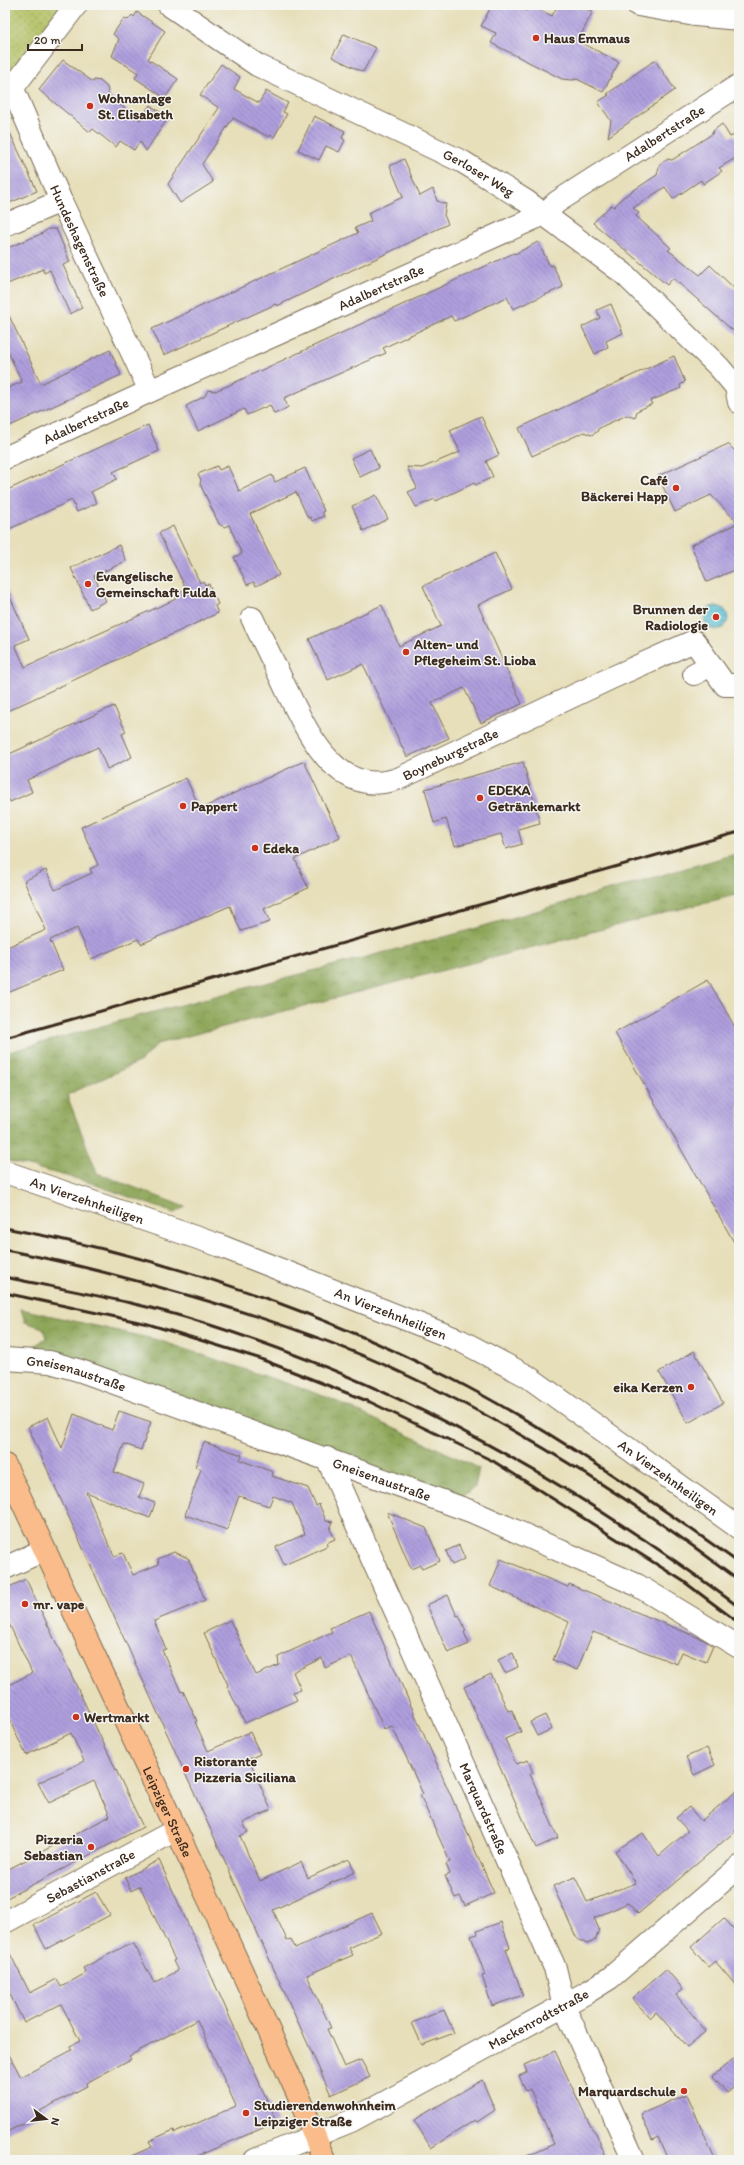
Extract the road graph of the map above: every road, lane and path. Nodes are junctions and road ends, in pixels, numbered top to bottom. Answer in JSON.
{"nodes":[{"id":1,"x":76,"y":5,"type":"edge"},
{"id":2,"x":169,"y":5,"type":"edge"},
{"id":3,"x":638,"y":5,"type":"edge"},
{"id":4,"x":739,"y":18,"type":"edge"},
{"id":5,"x":739,"y":85,"type":"edge"},
{"id":6,"x":9,"y":94,"type":"edge"},
{"id":7,"x":61,"y":202,"type":"junction"},
{"id":8,"x":544,"y":214,"type":"junction"},
{"id":9,"x":5,"y":225,"type":"edge"},
{"id":10,"x":150,"y":391,"type":"junction"},
{"id":11,"x":739,"y":402,"type":"edge"},
{"id":12,"x":5,"y":458,"type":"edge"},
{"id":13,"x":252,"y":618,"type":"dead end"},
{"id":14,"x":739,"y":685,"type":"edge"},
{"id":15,"x":5,"y":1172,"type":"edge"},
{"id":16,"x":5,"y":1359,"type":"edge"},
{"id":17,"x":327,"y":1458,"type":"junction"},
{"id":18,"x":5,"y":1465,"type":"edge"},
{"id":19,"x":739,"y":1528,"type":"edge"},
{"id":20,"x":44,"y":1550,"type":"junction"},
{"id":21,"x":5,"y":1568,"type":"edge"},
{"id":22,"x":739,"y":1648,"type":"edge"},
{"id":23,"x":176,"y":1830,"type":"junction"},
{"id":24,"x":739,"y":1867,"type":"edge"},
{"id":25,"x":5,"y":1922,"type":"edge"},
{"id":26,"x":564,"y":2006,"type":"junction"},
{"id":27,"x":314,"y":2137,"type":"junction"},
{"id":28,"x":255,"y":2160,"type":"edge"},
{"id":29,"x":324,"y":2160,"type":"edge"},
{"id":30,"x":634,"y":2160,"type":"edge"}],
"edges":[{"from":1,"to":6,"type":"street"},
{"from":2,"to":8,"type":"street","name":"Gerloser Weg"},
{"from":3,"to":4,"type":"street"},
{"from":5,"to":8,"type":"street","name":"Adalbertstraße"},
{"from":6,"to":7,"type":"street","name":"Hundeshagenstraße"},
{"from":7,"to":9,"type":"street"},
{"from":7,"to":10,"type":"street","name":"Hundeshagenstraße"},
{"from":8,"to":10,"type":"street","name":"Adalbertstraße"},
{"from":8,"to":11,"type":"street","name":"Gerloser Weg"},
{"from":10,"to":12,"type":"street","name":"Adalbertstraße"},
{"from":13,"to":14,"type":"street","name":"Boyneburgstraße"},
{"from":15,"to":19,"type":"street","name":"An Vierzehnheiligen"},
{"from":16,"to":17,"type":"street","name":"Gneisenaustraße"},
{"from":17,"to":22,"type":"street","name":"Gneisenaustraße"},
{"from":17,"to":26,"type":"street","name":"Marquardstraße"},
{"from":18,"to":20,"type":"main road","name":"Leipziger Straße"},
{"from":20,"to":21,"type":"street"},
{"from":20,"to":23,"type":"main road","name":"Leipziger Straße"},
{"from":23,"to":25,"type":"street","name":"Sebastianstraße"},
{"from":23,"to":27,"type":"main road","name":"Leipziger Straße"},
{"from":24,"to":26,"type":"street","name":"Mackenrodtstraße"},
{"from":26,"to":27,"type":"street","name":"Mackenrodtstraße"},
{"from":26,"to":30,"type":"street","name":"Marquardstraße"},
{"from":27,"to":28,"type":"street","name":"Mackenrodtstraße"},
{"from":27,"to":29,"type":"main road","name":"Leipziger Straße"}]}
